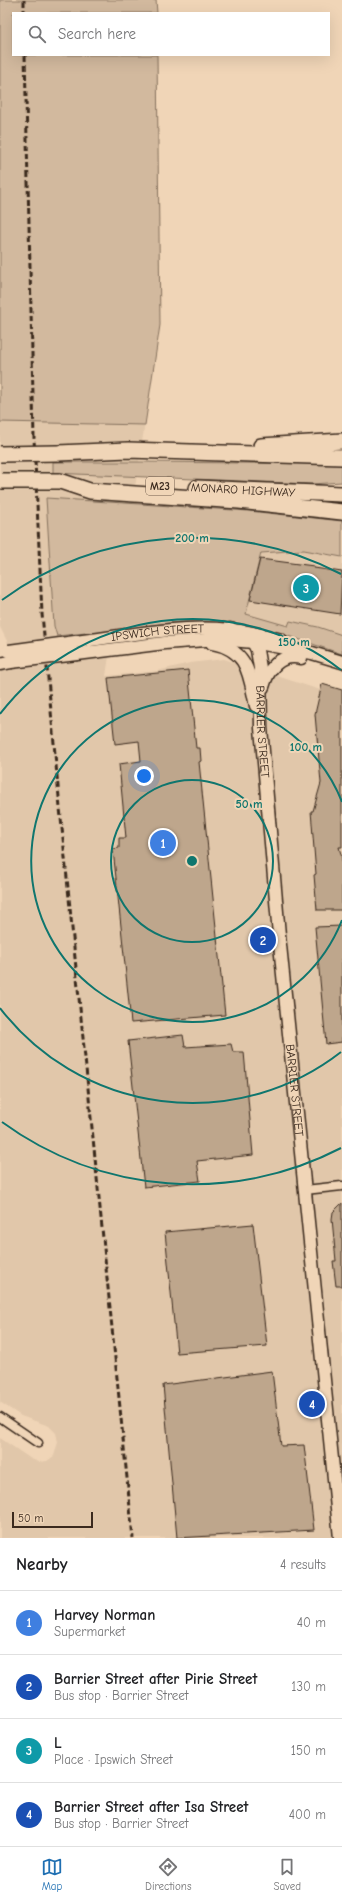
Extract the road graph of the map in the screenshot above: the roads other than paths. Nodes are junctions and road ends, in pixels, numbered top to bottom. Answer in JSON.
{"nodes":[{"id":1,"x":342,"y":441,"type":"edge"},
{"id":2,"x":231,"y":452,"type":"junction"},
{"id":3,"x":0,"y":454,"type":"edge"},
{"id":4,"x":342,"y":457,"type":"edge"},
{"id":5,"x":0,"y":481,"type":"edge"},
{"id":6,"x":60,"y":481,"type":"junction"},
{"id":7,"x":342,"y":494,"type":"edge"},
{"id":8,"x":342,"y":512,"type":"edge"},
{"id":9,"x":230,"y":629,"type":"junction"},
{"id":10,"x":183,"y":641,"type":"junction"},
{"id":11,"x":254,"y":642,"type":"junction"},
{"id":12,"x":312,"y":653,"type":"junction"},
{"id":13,"x":5,"y":657,"type":"edge"},
{"id":14,"x":338,"y":661,"type":"edge"},
{"id":15,"x":261,"y":693,"type":"junction"},
{"id":16,"x":261,"y":728,"type":"junction"},
{"id":17,"x":342,"y":1186,"type":"edge"},
{"id":18,"x":305,"y":1190,"type":"junction"},
{"id":19,"x":0,"y":1417,"type":"edge"},
{"id":20,"x":38,"y":1443,"type":"dead end"},
{"id":21,"x":340,"y":1534,"type":"edge"}],
"edges":[{"from":1,"to":2,"type":"highway"},
{"from":2,"to":3,"type":"highway","bridge":true},
{"from":2,"to":4,"type":"highway"},
{"from":5,"to":6,"type":"highway","name":"MONARO HIGHWAY","number":"M23","bridge":true},
{"from":6,"to":7,"type":"highway","name":"MONARO HIGHWAY","number":"M23"},
{"from":6,"to":8,"type":"highway"},
{"from":9,"to":11,"type":"street"},
{"from":9,"to":12,"type":"street","name":"IPSWICH STREET"},
{"from":9,"to":13,"type":"street","name":"IPSWICH STREET","bridge":true},
{"from":10,"to":11,"type":"street","name":"IPSWICH STREET"},
{"from":10,"to":13,"type":"street","name":"IPSWICH STREET","bridge":true},
{"from":10,"to":16,"type":"street"},
{"from":11,"to":12,"type":"street","name":"IPSWICH STREET"},
{"from":11,"to":15,"type":"street","name":"BARRIER STREET"},
{"from":12,"to":14,"type":"street","name":"IPSWICH STREET"},
{"from":14,"to":15,"type":"street"},
{"from":15,"to":16,"type":"street","name":"BARRIER STREET"},
{"from":16,"to":18,"type":"street","name":"BARRIER STREET"},
{"from":17,"to":18,"type":"street"},
{"from":18,"to":21,"type":"street","name":"BARRIER STREET"},
{"from":19,"to":20,"type":"street"}]}
